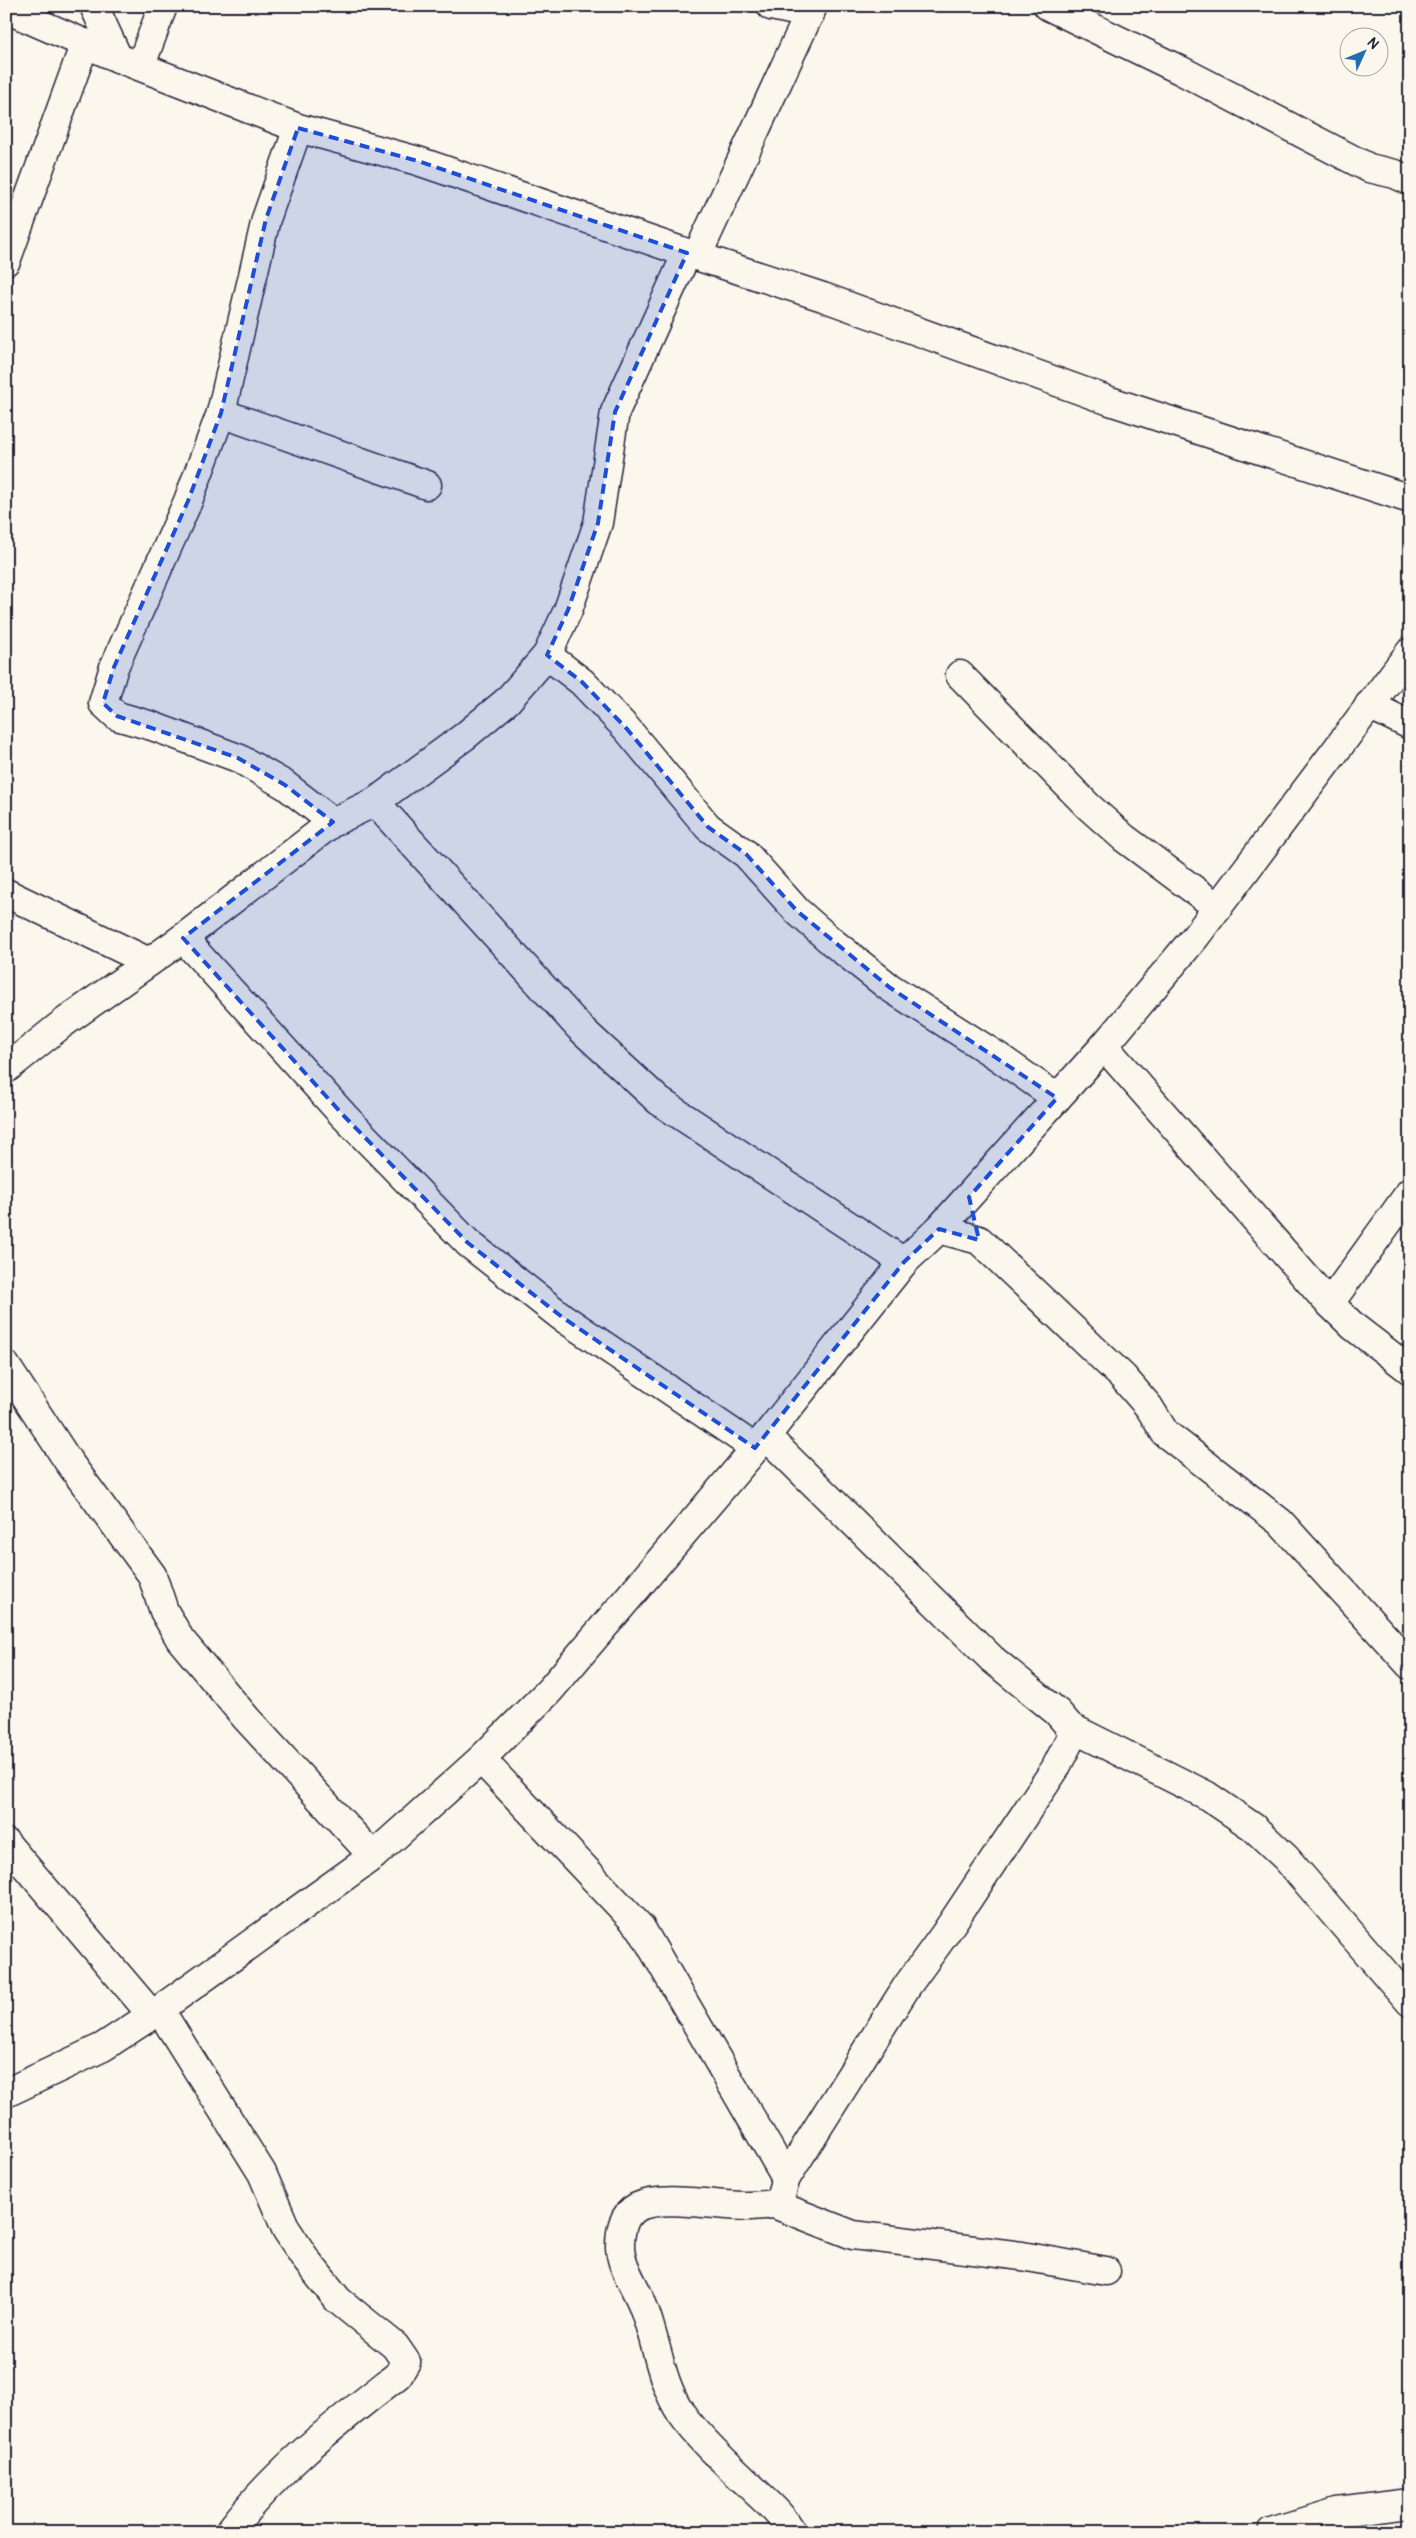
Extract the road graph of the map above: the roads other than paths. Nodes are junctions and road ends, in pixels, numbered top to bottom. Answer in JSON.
{"nodes":[{"id":1,"x":94,"y":6,"type":"edge"},
{"id":2,"x":163,"y":6,"type":"edge"},
{"id":3,"x":771,"y":6,"type":"edge"},
{"id":4,"x":1048,"y":6,"type":"edge"},
{"id":5,"x":6,"y":9,"type":"edge"},
{"id":6,"x":812,"y":10,"type":"edge"},
{"id":7,"x":85,"y":43,"type":"junction"},
{"id":8,"x":130,"y":61,"type":"junction"},
{"id":9,"x":298,"y":128,"type":"junction"},
{"id":10,"x":1410,"y":181,"type":"edge"},
{"id":11,"x":692,"y":255,"type":"junction"},
{"id":12,"x":6,"y":261,"type":"edge"},
{"id":13,"x":220,"y":413,"type":"junction"},
{"id":14,"x":426,"y":485,"type":"dead end"},
{"id":15,"x":1410,"y":499,"type":"edge"},
{"id":16,"x":1410,"y":652,"type":"edge"},
{"id":17,"x":548,"y":655,"type":"junction"},
{"id":18,"x":960,"y":674,"type":"dead end"},
{"id":19,"x":1369,"y":705,"type":"junction"},
{"id":20,"x":1410,"y":725,"type":"edge"},
{"id":21,"x":375,"y":802,"type":"junction"},
{"id":22,"x":333,"y":822,"type":"junction"},
{"id":23,"x":6,"y":893,"type":"edge"},
{"id":24,"x":1217,"y":907,"type":"junction"},
{"id":25,"x":183,"y":938,"type":"junction"},
{"id":26,"x":149,"y":962,"type":"junction"},
{"id":27,"x":1104,"y":1046,"type":"junction"},
{"id":28,"x":6,"y":1069,"type":"edge"},
{"id":29,"x":1057,"y":1098,"type":"junction"},
{"id":30,"x":1410,"y":1192,"type":"edge"},
{"id":31,"x":969,"y":1197,"type":"junction"},
{"id":32,"x":939,"y":1230,"type":"junction"},
{"id":33,"x":979,"y":1240,"type":"junction"},
{"id":34,"x":904,"y":1262,"type":"junction"},
{"id":35,"x":1330,"y":1303,"type":"junction"},
{"id":36,"x":1410,"y":1370,"type":"edge"},
{"id":37,"x":10,"y":1384,"type":"edge"},
{"id":38,"x":760,"y":1442,"type":"junction"},
{"id":39,"x":1410,"y":1665,"type":"edge"},
{"id":40,"x":1070,"y":1727,"type":"junction"},
{"id":41,"x":481,"y":1759,"type":"junction"},
{"id":42,"x":6,"y":1843,"type":"edge"},
{"id":43,"x":373,"y":1856,"type":"junction"},
{"id":44,"x":1410,"y":2002,"type":"edge"},
{"id":45,"x":156,"y":2012,"type":"junction"},
{"id":46,"x":6,"y":2093,"type":"edge"},
{"id":47,"x":786,"y":2178,"type":"junction"},
{"id":48,"x":774,"y":2204,"type":"junction"},
{"id":49,"x":1106,"y":2270,"type":"dead end"},
{"id":50,"x":1410,"y":2503,"type":"edge"},
{"id":51,"x":229,"y":2532,"type":"edge"},
{"id":52,"x":792,"y":2532,"type":"edge"},
{"id":53,"x":1272,"y":2532,"type":"edge"}],
"edges":[{"from":1,"to":8,"type":"street"},
{"from":2,"to":8,"type":"street"},
{"from":3,"to":6,"type":"street"},
{"from":4,"to":10,"type":"street"},
{"from":5,"to":7,"type":"street"},
{"from":6,"to":11,"type":"street"},
{"from":7,"to":8,"type":"street"},
{"from":7,"to":12,"type":"street"},
{"from":8,"to":9,"type":"street"},
{"from":9,"to":11,"type":"street"},
{"from":9,"to":13,"type":"street"},
{"from":11,"to":15,"type":"street"},
{"from":11,"to":17,"type":"street"},
{"from":13,"to":14,"type":"street"},
{"from":13,"to":22,"type":"street"},
{"from":16,"to":19,"type":"street"},
{"from":17,"to":21,"type":"street"},
{"from":17,"to":29,"type":"street"},
{"from":18,"to":24,"type":"street"},
{"from":19,"to":20,"type":"street"},
{"from":19,"to":24,"type":"street"},
{"from":21,"to":22,"type":"street"},
{"from":21,"to":34,"type":"street"},
{"from":22,"to":25,"type":"street"},
{"from":23,"to":26,"type":"street"},
{"from":24,"to":27,"type":"street"},
{"from":25,"to":26,"type":"street"},
{"from":25,"to":38,"type":"street"},
{"from":26,"to":28,"type":"street"},
{"from":27,"to":29,"type":"street"},
{"from":27,"to":35,"type":"street"},
{"from":29,"to":31,"type":"street"},
{"from":30,"to":35,"type":"street"},
{"from":31,"to":32,"type":"street"},
{"from":31,"to":33,"type":"street"},
{"from":32,"to":33,"type":"street"},
{"from":32,"to":34,"type":"street"},
{"from":33,"to":39,"type":"street"},
{"from":34,"to":38,"type":"street"},
{"from":35,"to":36,"type":"street"},
{"from":37,"to":43,"type":"street"},
{"from":38,"to":40,"type":"street"},
{"from":38,"to":41,"type":"street"},
{"from":40,"to":44,"type":"street"},
{"from":40,"to":47,"type":"street"},
{"from":41,"to":43,"type":"street"},
{"from":41,"to":47,"type":"street"},
{"from":42,"to":45,"type":"street"},
{"from":43,"to":45,"type":"street"},
{"from":45,"to":46,"type":"street"},
{"from":45,"to":51,"type":"street"},
{"from":47,"to":48,"type":"street"},
{"from":48,"to":49,"type":"street"},
{"from":48,"to":52,"type":"street"},
{"from":50,"to":53,"type":"street"}]}
